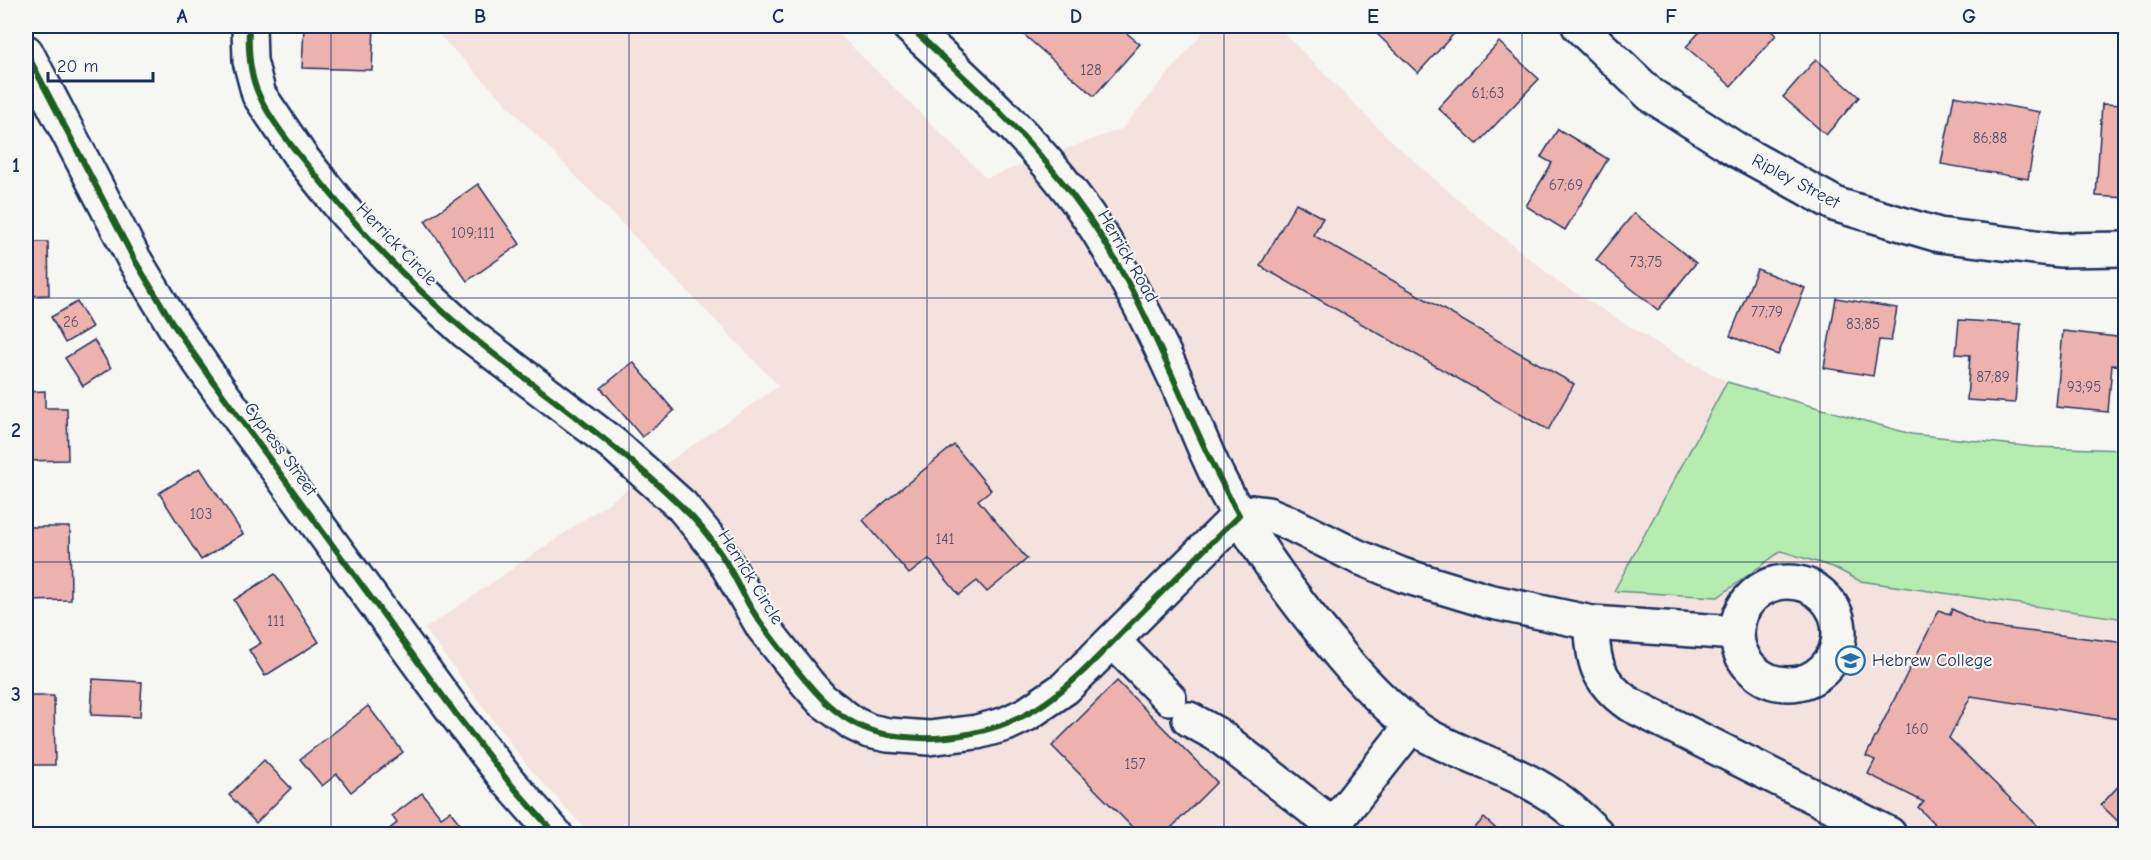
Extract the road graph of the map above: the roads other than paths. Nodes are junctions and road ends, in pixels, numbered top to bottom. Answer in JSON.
{"nodes":[{"id":1,"x":249,"y":26,"type":"edge"},
{"id":2,"x":909,"y":26,"type":"edge"},
{"id":3,"x":1579,"y":26,"type":"edge"},
{"id":4,"x":26,"y":52,"type":"edge"},
{"id":5,"x":2126,"y":249,"type":"edge"},
{"id":6,"x":1239,"y":515,"type":"junction"},
{"id":7,"x":1592,"y":623,"type":"junction"},
{"id":8,"x":1736,"y":633,"type":"dead end"},
{"id":9,"x":1113,"y":641,"type":"junction"},
{"id":10,"x":1412,"y":725,"type":"junction"},
{"id":11,"x":1329,"y":830,"type":"edge"},
{"id":12,"x":555,"y":834,"type":"edge"},
{"id":13,"x":1597,"y":834,"type":"edge"},
{"id":14,"x":1889,"y":834,"type":"edge"}],
"edges":[{"from":1,"to":9,"type":"street","name":"Herrick Circle"},
{"from":2,"to":6,"type":"street","name":"Herrick Road"},
{"from":3,"to":5,"type":"street","name":"Ripley Street"},
{"from":4,"to":12,"type":"street","name":"Cypress Street"},
{"from":6,"to":7,"type":"street"},
{"from":6,"to":9,"type":"street","name":"Herrick Circle"},
{"from":6,"to":10,"type":"street","name":"Herrick Road"},
{"from":7,"to":8,"type":"street"},
{"from":7,"to":14,"type":"street"},
{"from":9,"to":11,"type":"street"},
{"from":10,"to":11,"type":"street"},
{"from":10,"to":13,"type":"street","name":"Herrick Road"}]}
